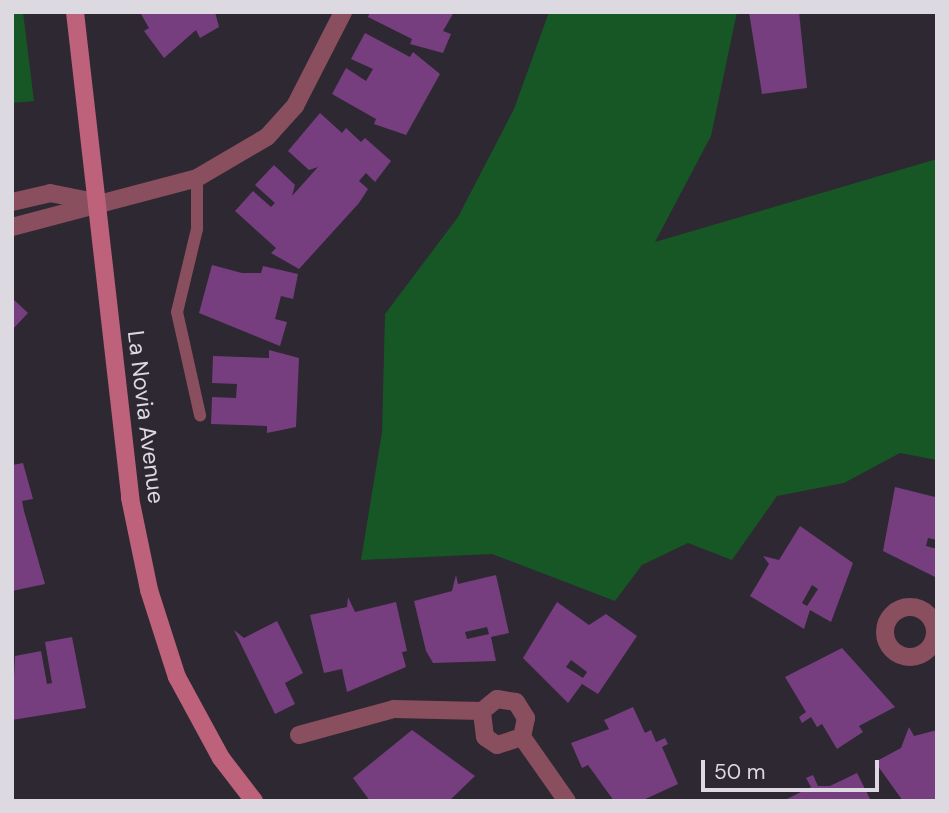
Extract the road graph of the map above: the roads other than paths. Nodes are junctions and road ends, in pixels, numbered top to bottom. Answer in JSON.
{"nodes":[{"id":1,"x":75,"y":12,"type":"edge"},
{"id":2,"x":343,"y":12,"type":"edge"},
{"id":3,"x":197,"y":178,"type":"junction"},
{"id":4,"x":12,"y":202,"type":"edge"},
{"id":5,"x":95,"y":202,"type":"junction"},
{"id":6,"x":12,"y":227,"type":"edge"},
{"id":7,"x":201,"y":415,"type":"dead end"},
{"id":8,"x":482,"y":711,"type":"junction"},
{"id":9,"x":299,"y":735,"type":"dead end"},
{"id":10,"x":522,"y":737,"type":"junction"},
{"id":11,"x":254,"y":801,"type":"edge"},
{"id":12,"x":567,"y":801,"type":"edge"}],
"edges":[{"from":1,"to":5,"type":"main road","name":"La Novia Avenue"},
{"from":2,"to":3,"type":"street"},
{"from":3,"to":5,"type":"street"},
{"from":3,"to":7,"type":"lane"},
{"from":4,"to":5,"type":"street"},
{"from":5,"to":6,"type":"street"},
{"from":5,"to":11,"type":"main road","name":"La Novia Avenue"},
{"from":8,"to":9,"type":"street"},
{"from":8,"to":10,"type":"street"},
{"from":8,"to":10,"type":"street"},
{"from":10,"to":12,"type":"street"}]}
